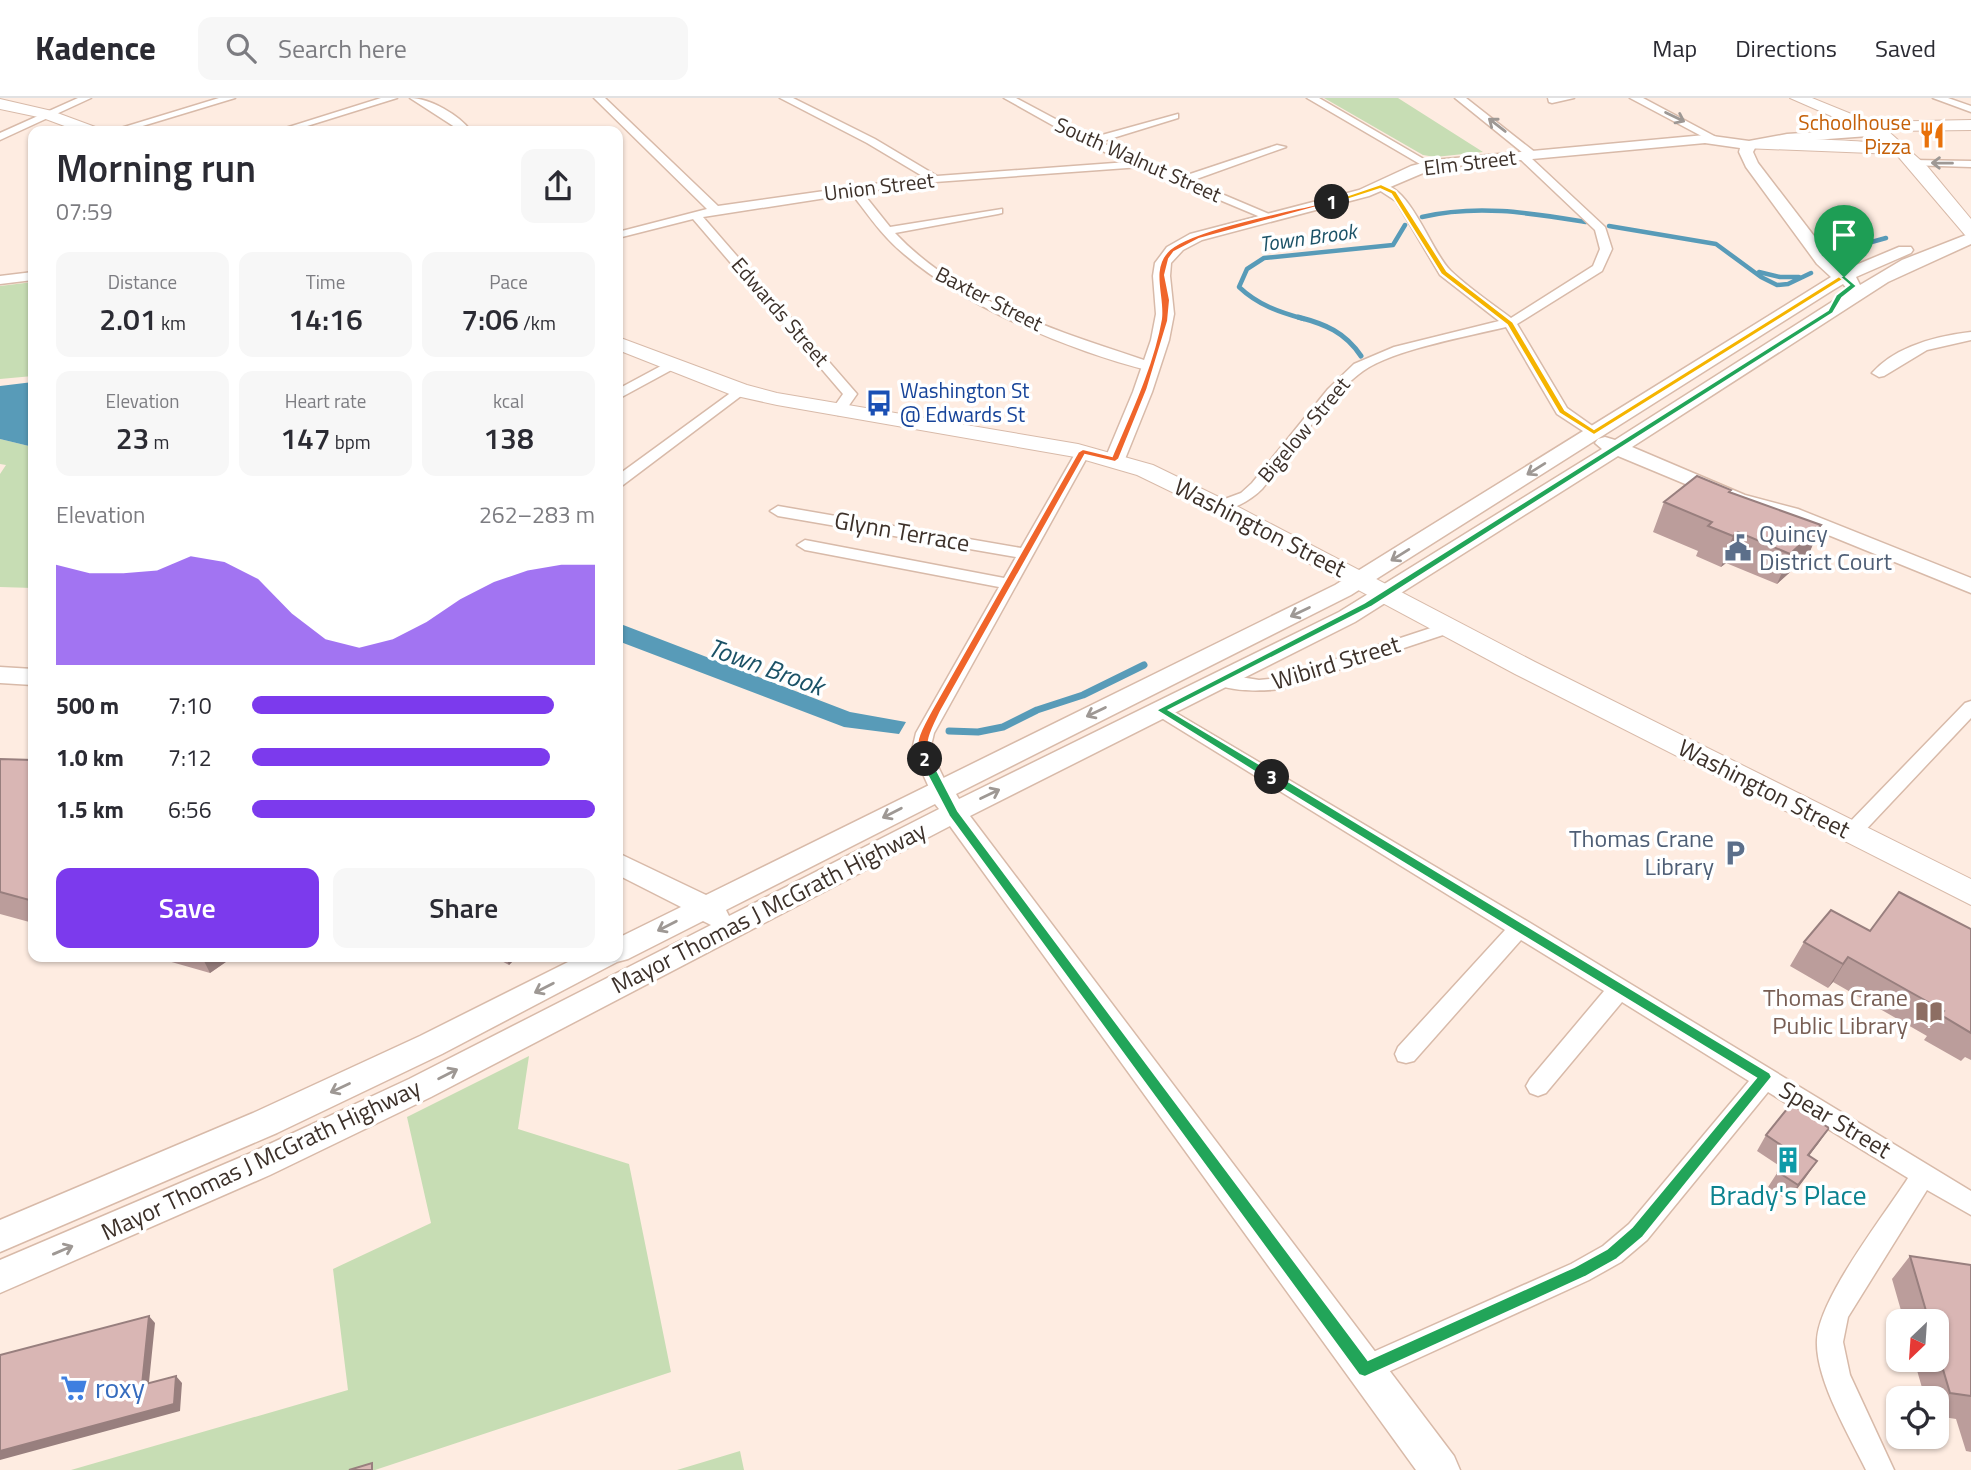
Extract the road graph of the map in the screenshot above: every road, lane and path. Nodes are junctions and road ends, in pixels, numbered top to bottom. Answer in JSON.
{"nodes":[{"id":1,"x":86,"y":98,"type":"edge"},
{"id":2,"x":230,"y":98,"type":"edge"},
{"id":3,"x":392,"y":98,"type":"edge"},
{"id":4,"x":415,"y":98,"type":"edge"},
{"id":5,"x":599,"y":98,"type":"edge"},
{"id":6,"x":785,"y":98,"type":"edge"},
{"id":7,"x":1009,"y":98,"type":"edge"},
{"id":8,"x":1312,"y":98,"type":"edge"},
{"id":9,"x":1460,"y":98,"type":"edge"},
{"id":10,"x":1569,"y":98,"type":"edge"},
{"id":11,"x":1635,"y":98,"type":"edge"},
{"id":12,"x":1798,"y":98,"type":"edge"},
{"id":13,"x":1938,"y":98,"type":"edge"},
{"id":14,"x":1552,"y":100,"type":"dead end"},
{"id":15,"x":0,"y":104,"type":"edge"},
{"id":16,"x":1971,"y":109,"type":"edge"},
{"id":17,"x":47,"y":114,"type":"junction"},
{"id":18,"x":1174,"y":116,"type":"dead end"},
{"id":19,"x":1971,"y":125,"type":"edge"},
{"id":20,"x":79,"y":126,"type":"edge"},
{"id":21,"x":133,"y":126,"type":"edge"},
{"id":22,"x":298,"y":126,"type":"edge"},
{"id":23,"x":455,"y":126,"type":"edge"},
{"id":24,"x":1872,"y":130,"type":"junction"},
{"id":25,"x":0,"y":137,"type":"edge"},
{"id":26,"x":1713,"y":138,"type":"junction"},
{"id":27,"x":1090,"y":142,"type":"junction"},
{"id":28,"x":1749,"y":145,"type":"junction"},
{"id":29,"x":1281,"y":146,"type":"dead end"},
{"id":30,"x":1899,"y":149,"type":"junction"},
{"id":31,"x":1527,"y":155,"type":"junction"},
{"id":32,"x":1912,"y":163,"type":"junction"},
{"id":33,"x":1971,"y":163,"type":"edge"},
{"id":34,"x":1144,"y":164,"type":"junction"},
{"id":35,"x":1429,"y":165,"type":"junction"},
{"id":36,"x":935,"y":179,"type":"junction"},
{"id":37,"x":1182,"y":180,"type":"junction"},
{"id":38,"x":1381,"y":186,"type":"junction"},
{"id":39,"x":855,"y":190,"type":"junction"},
{"id":40,"x":715,"y":210,"type":"junction"},
{"id":41,"x":998,"y":211,"type":"dead end"},
{"id":42,"x":695,"y":215,"type":"junction"},
{"id":43,"x":1270,"y":219,"type":"junction"},
{"id":44,"x":886,"y":231,"type":"junction"},
{"id":45,"x":1971,"y":231,"type":"edge"},
{"id":46,"x":623,"y":234,"type":"edge"},
{"id":47,"x":1971,"y":237,"type":"edge"},
{"id":48,"x":28,"y":277,"type":"edge"},
{"id":49,"x":1844,"y":277,"type":"junction"},
{"id":50,"x":0,"y":280,"type":"edge"},
{"id":51,"x":1838,"y":306,"type":"junction"},
{"id":52,"x":1510,"y":323,"type":"junction"},
{"id":53,"x":1971,"y":336,"type":"edge"},
{"id":54,"x":623,"y":345,"type":"edge"},
{"id":55,"x":672,"y":364,"type":"junction"},
{"id":56,"x":1152,"y":367,"type":"junction"},
{"id":57,"x":1879,"y":373,"type":"dead end"},
{"id":58,"x":740,"y":390,"type":"junction"},
{"id":59,"x":623,"y":392,"type":"edge"},
{"id":60,"x":838,"y":411,"type":"junction"},
{"id":61,"x":1594,"y":432,"type":"junction"},
{"id":62,"x":1622,"y":445,"type":"junction"},
{"id":63,"x":1083,"y":452,"type":"junction"},
{"id":64,"x":1115,"y":459,"type":"junction"},
{"id":65,"x":623,"y":478,"type":"edge"},
{"id":66,"x":1219,"y":506,"type":"junction"},
{"id":67,"x":778,"y":511,"type":"dead end"},
{"id":68,"x":805,"y":545,"type":"dead end"},
{"id":69,"x":1026,"y":554,"type":"junction"},
{"id":70,"x":1360,"y":580,"type":"junction"},
{"id":71,"x":1008,"y":584,"type":"junction"},
{"id":72,"x":1971,"y":586,"type":"edge"},
{"id":73,"x":1386,"y":593,"type":"junction"},
{"id":74,"x":1449,"y":627,"type":"junction"},
{"id":75,"x":0,"y":675,"type":"edge"},
{"id":76,"x":28,"y":677,"type":"edge"},
{"id":77,"x":1221,"y":680,"type":"junction"},
{"id":78,"x":1971,"y":707,"type":"edge"},
{"id":79,"x":1161,"y":710,"type":"junction"},
{"id":80,"x":946,"y":801,"type":"junction"},
{"id":81,"x":1851,"y":833,"type":"junction"},
{"id":82,"x":623,"y":865,"type":"edge"},
{"id":83,"x":1971,"y":893,"type":"edge"},
{"id":84,"x":705,"y":906,"type":"junction"},
{"id":85,"x":1520,"y":927,"type":"junction"},
{"id":86,"x":729,"y":928,"type":"junction"},
{"id":87,"x":623,"y":948,"type":"edge"},
{"id":88,"x":595,"y":962,"type":"edge"},
{"id":89,"x":1622,"y":989,"type":"junction"},
{"id":90,"x":1406,"y":1054,"type":"dead end"},
{"id":91,"x":1766,"y":1077,"type":"junction"},
{"id":92,"x":1538,"y":1086,"type":"dead end"},
{"id":93,"x":1924,"y":1174,"type":"junction"},
{"id":94,"x":1971,"y":1204,"type":"edge"},
{"id":95,"x":0,"y":1236,"type":"edge"},
{"id":96,"x":0,"y":1277,"type":"edge"},
{"id":97,"x":1365,"y":1369,"type":"junction"},
{"id":98,"x":1880,"y":1469,"type":"edge"},
{"id":99,"x":1440,"y":1470,"type":"edge"}],
"edges":[{"from":1,"to":17,"type":"street"},
{"from":2,"to":21,"type":"street"},
{"from":3,"to":22,"type":"street"},
{"from":4,"to":23,"type":"street"},
{"from":5,"to":40,"type":"street"},
{"from":6,"to":36,"type":"street"},
{"from":7,"to":27,"type":"street","name":"South Walnut Street"},
{"from":8,"to":35,"type":"street"},
{"from":31,"to":9,"type":"street","name":"Bigelow Street","one_way":true},
{"from":10,"to":14,"type":"street"},
{"from":11,"to":26,"type":"street","one_way":true},
{"from":12,"to":24,"type":"main road"},
{"from":13,"to":16,"type":"street"},
{"from":15,"to":17,"type":"main road"},
{"from":17,"to":20,"type":"main road"},
{"from":17,"to":25,"type":"street"},
{"from":18,"to":27,"type":"street"},
{"from":19,"to":24,"type":"main road"},
{"from":24,"to":28,"type":"main road","name":"Elm Street"},
{"from":24,"to":30,"type":"main road"},
{"from":26,"to":28,"type":"main road","name":"Elm Street"},
{"from":26,"to":31,"type":"main road","name":"Elm Street"},
{"from":27,"to":34,"type":"street","name":"South Walnut Street"},
{"from":28,"to":30,"type":"main road"},
{"from":28,"to":49,"type":"main road"},
{"from":29,"to":37,"type":"street"},
{"from":30,"to":32,"type":"main road"},
{"from":31,"to":35,"type":"main road","name":"Elm Street"},
{"from":31,"to":52,"type":"street","name":"Bigelow Street"},
{"from":33,"to":32,"type":"street","one_way":true},
{"from":32,"to":45,"type":"main road"},
{"from":34,"to":36,"type":"street","name":"Union Street"},
{"from":34,"to":37,"type":"street","name":"South Walnut Street"},
{"from":35,"to":38,"type":"main road","name":"Elm Street"},
{"from":36,"to":39,"type":"street","name":"Union Street"},
{"from":37,"to":43,"type":"street","name":"South Walnut Street"},
{"from":38,"to":43,"type":"main road","name":"Elm Street"},
{"from":38,"to":52,"type":"street"},
{"from":39,"to":40,"type":"street","name":"Union Street"},
{"from":39,"to":44,"type":"street","name":"Baxter Street"},
{"from":40,"to":42,"type":"street","name":"Union Street"},
{"from":41,"to":44,"type":"street"},
{"from":42,"to":46,"type":"street","name":"Union Street"},
{"from":42,"to":60,"type":"street","name":"Edwards Street"},
{"from":43,"to":56,"type":"main road","name":"Elm Street"},
{"from":44,"to":56,"type":"street","name":"Baxter Street"},
{"from":47,"to":49,"type":"main road","name":"Mayor Thomas J McGrath Highway"},
{"from":47,"to":51,"type":"main road","name":"Mayor Thomas J McGrath Highway"},
{"from":48,"to":50,"type":"street"},
{"from":49,"to":51,"type":"main road"},
{"from":49,"to":61,"type":"main road","name":"Mayor Thomas J McGrath Highway"},
{"from":51,"to":62,"type":"main road","name":"Mayor Thomas J McGrath Highway"},
{"from":52,"to":61,"type":"street"},
{"from":52,"to":66,"type":"street","name":"Bigelow Street"},
{"from":53,"to":57,"type":"street"},
{"from":54,"to":55,"type":"main road","name":"Washington Street"},
{"from":55,"to":58,"type":"main road","name":"Washington Street"},
{"from":55,"to":59,"type":"street"},
{"from":56,"to":64,"type":"main road","name":"Elm Street"},
{"from":58,"to":60,"type":"main road","name":"Washington Street"},
{"from":58,"to":65,"type":"street"},
{"from":60,"to":63,"type":"main road","name":"Washington Street"},
{"from":61,"to":62,"type":"main road"},
{"from":61,"to":70,"type":"main road","name":"Mayor Thomas J McGrath Highway","one_way":true},
{"from":62,"to":72,"type":"main road"},
{"from":62,"to":73,"type":"main road","name":"Mayor Thomas J McGrath Highway"},
{"from":63,"to":64,"type":"main road","name":"Washington Street"},
{"from":63,"to":69,"type":"street"},
{"from":64,"to":66,"type":"main road","name":"Washington Street"},
{"from":66,"to":70,"type":"main road","name":"Washington Street"},
{"from":67,"to":69,"type":"street","name":"Glynn Terrace"},
{"from":68,"to":71,"type":"street"},
{"from":69,"to":71,"type":"street"},
{"from":70,"to":73,"type":"main road","name":"Washington Street"},
{"from":70,"to":80,"type":"main road","name":"Mayor Thomas J McGrath Highway","one_way":true},
{"from":71,"to":80,"type":"street"},
{"from":73,"to":74,"type":"main road","name":"Washington Street"},
{"from":73,"to":77,"type":"main road","name":"Mayor Thomas J McGrath Highway"},
{"from":74,"to":77,"type":"street","name":"Wibird Street"},
{"from":74,"to":81,"type":"main road","name":"Washington Street"},
{"from":75,"to":76,"type":"street"},
{"from":77,"to":79,"type":"main road","name":"Mayor Thomas J McGrath Highway"},
{"from":78,"to":81,"type":"street"},
{"from":80,"to":79,"type":"main road","name":"Mayor Thomas J McGrath Highway","one_way":true},
{"from":79,"to":85,"type":"street","name":"Spear Street"},
{"from":80,"to":84,"type":"main road","name":"Mayor Thomas J McGrath Highway","one_way":true},
{"from":80,"to":86,"type":"main road","name":"Mayor Thomas J McGrath Highway"},
{"from":80,"to":97,"type":"main road"},
{"from":81,"to":83,"type":"main road","name":"Washington Street"},
{"from":82,"to":84,"type":"main road"},
{"from":84,"to":86,"type":"main road"},
{"from":84,"to":87,"type":"main road","name":"Mayor Thomas J McGrath Highway","one_way":true},
{"from":85,"to":89,"type":"street","name":"Spear Street"},
{"from":85,"to":90,"type":"street"},
{"from":96,"to":86,"type":"main road","name":"Mayor Thomas J McGrath Highway","one_way":true},
{"from":88,"to":95,"type":"main road","name":"Mayor Thomas J McGrath Highway","one_way":true},
{"from":89,"to":91,"type":"street","name":"Spear Street"},
{"from":89,"to":92,"type":"street"},
{"from":91,"to":93,"type":"street","name":"Spear Street"},
{"from":91,"to":97,"type":"street"},
{"from":93,"to":94,"type":"street","name":"Spear Street"},
{"from":93,"to":98,"type":"street"},
{"from":97,"to":99,"type":"main road"}]}
